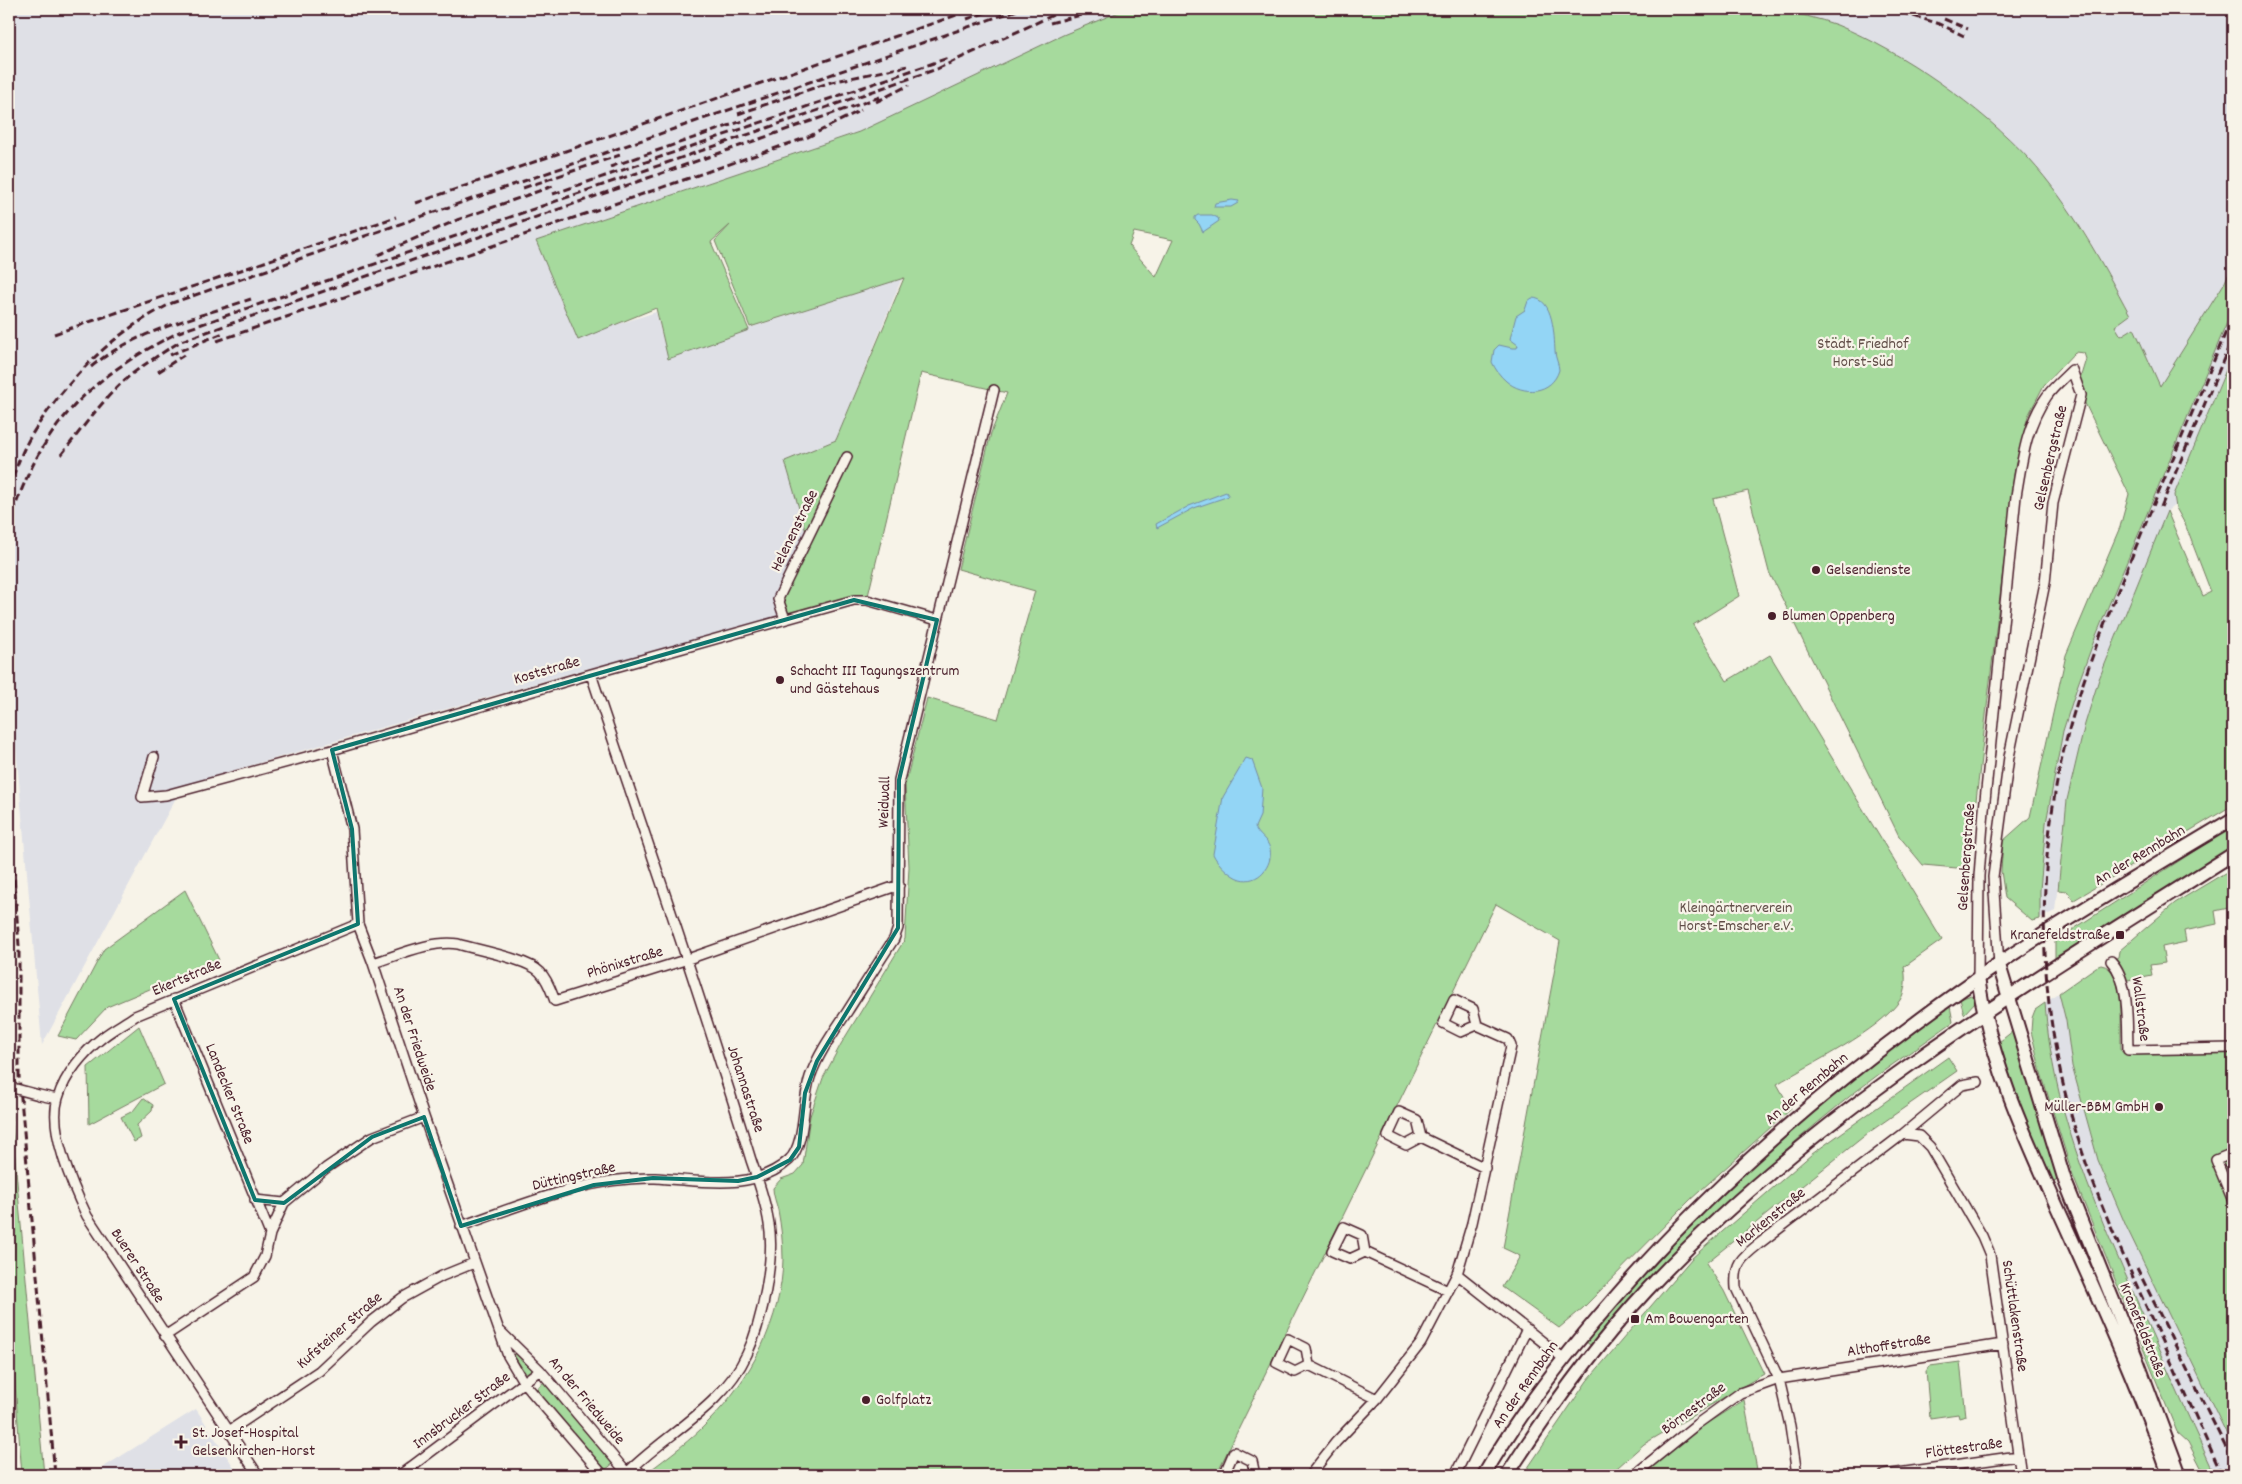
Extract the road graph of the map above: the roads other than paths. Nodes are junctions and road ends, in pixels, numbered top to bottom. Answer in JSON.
{"nodes":[{"id":1,"x":994,"y":390,"type":"dead end"},
{"id":2,"x":847,"y":457,"type":"dead end"},
{"id":3,"x":785,"y":619,"type":"junction"},
{"id":4,"x":937,"y":620,"type":"junction"},
{"id":5,"x":590,"y":674,"type":"junction"},
{"id":6,"x":332,"y":750,"type":"junction"},
{"id":7,"x":154,"y":757,"type":"dead end"},
{"id":8,"x":2233,"y":820,"type":"edge"},
{"id":9,"x":2233,"y":854,"type":"edge"},
{"id":10,"x":899,"y":885,"type":"junction"},
{"id":11,"x":358,"y":924,"type":"junction"},
{"id":12,"x":688,"y":959,"type":"junction"},
{"id":13,"x":2111,"y":961,"type":"dead end"},
{"id":14,"x":373,"y":962,"type":"junction"},
{"id":15,"x":1999,"y":965,"type":"junction"},
{"id":16,"x":1978,"y":978,"type":"junction"},
{"id":17,"x":2008,"y":997,"type":"junction"},
{"id":18,"x":174,"y":999,"type":"junction"},
{"id":19,"x":1983,"y":1014,"type":"junction"},
{"id":20,"x":1477,"y":1025,"type":"dead end"},
{"id":21,"x":2233,"y":1048,"type":"edge"},
{"id":22,"x":1978,"y":1082,"type":"dead end"},
{"id":23,"x":9,"y":1087,"type":"edge"},
{"id":24,"x":57,"y":1099,"type":"junction"},
{"id":25,"x":424,"y":1117,"type":"junction"},
{"id":26,"x":1904,"y":1134,"type":"junction"},
{"id":27,"x":1421,"y":1137,"type":"dead end"},
{"id":28,"x":2233,"y":1153,"type":"edge"},
{"id":29,"x":1485,"y":1168,"type":"junction"},
{"id":30,"x":757,"y":1178,"type":"junction"},
{"id":31,"x":255,"y":1200,"type":"junction"},
{"id":32,"x":2233,"y":1201,"type":"edge"},
{"id":33,"x":284,"y":1203,"type":"junction"},
{"id":34,"x":461,"y":1226,"type":"junction"},
{"id":35,"x":270,"y":1234,"type":"junction"},
{"id":36,"x":1365,"y":1252,"type":"dead end"},
{"id":37,"x":474,"y":1263,"type":"junction"},
{"id":38,"x":1457,"y":1274,"type":"junction"},
{"id":39,"x":1448,"y":1290,"type":"junction"},
{"id":40,"x":1527,"y":1329,"type":"junction"},
{"id":41,"x":499,"y":1330,"type":"junction"},
{"id":42,"x":165,"y":1336,"type":"junction"},
{"id":43,"x":2003,"y":1344,"type":"junction"},
{"id":44,"x":1563,"y":1358,"type":"junction"},
{"id":45,"x":1309,"y":1365,"type":"dead end"},
{"id":46,"x":540,"y":1370,"type":"junction"},
{"id":47,"x":1578,"y":1370,"type":"junction"},
{"id":48,"x":1779,"y":1378,"type":"junction"},
{"id":49,"x":524,"y":1383,"type":"junction"},
{"id":50,"x":1377,"y":1399,"type":"junction"},
{"id":51,"x":229,"y":1431,"type":"junction"},
{"id":52,"x":2018,"y":1456,"type":"junction"},
{"id":53,"x":629,"y":1471,"type":"edge"},
{"id":54,"x":258,"y":1475,"type":"edge"},
{"id":55,"x":400,"y":1475,"type":"edge"},
{"id":56,"x":602,"y":1475,"type":"edge"},
{"id":57,"x":642,"y":1475,"type":"edge"},
{"id":58,"x":1224,"y":1475,"type":"edge"},
{"id":59,"x":1255,"y":1475,"type":"edge"},
{"id":60,"x":1310,"y":1475,"type":"edge"},
{"id":61,"x":1455,"y":1475,"type":"edge"},
{"id":62,"x":1484,"y":1475,"type":"edge"},
{"id":63,"x":1507,"y":1475,"type":"edge"},
{"id":64,"x":1634,"y":1475,"type":"edge"},
{"id":65,"x":1797,"y":1475,"type":"edge"},
{"id":66,"x":1884,"y":1475,"type":"edge"},
{"id":67,"x":2021,"y":1475,"type":"edge"},
{"id":68,"x":2169,"y":1475,"type":"edge"},
{"id":69,"x":2180,"y":1475,"type":"edge"}],
"edges":[{"from":1,"to":4,"type":"street","name":"Weidwall"},
{"from":2,"to":3,"type":"street","name":"Helenenstraße"},
{"from":3,"to":4,"type":"street","name":"Koststraße"},
{"from":3,"to":5,"type":"street","name":"Koststraße"},
{"from":4,"to":10,"type":"street","name":"Weidwall"},
{"from":5,"to":6,"type":"street","name":"Koststraße"},
{"from":5,"to":12,"type":"street","name":"Johannastraße"},
{"from":6,"to":7,"type":"street","name":"Koststraße"},
{"from":6,"to":11,"type":"street","name":"An der Friedweide"},
{"from":8,"to":15,"type":"main road","name":"An der Rennbahn"},
{"from":9,"to":17,"type":"main road","name":"An der Rennbahn"},
{"from":10,"to":12,"type":"street","name":"Phönixstraße"},
{"from":10,"to":30,"type":"street","name":"Weidwall"},
{"from":11,"to":14,"type":"street","name":"An der Friedweide"},
{"from":11,"to":18,"type":"street","name":"Ekertstraße"},
{"from":12,"to":14,"type":"street","name":"Phönixstraße"},
{"from":12,"to":30,"type":"street","name":"Johannastraße"},
{"from":13,"to":21,"type":"street","name":"Wallstraße"},
{"from":14,"to":25,"type":"street","name":"An der Friedweide"},
{"from":15,"to":16,"type":"main road","name":"An der Rennbahn"},
{"from":15,"to":16,"type":"street","name":"Gelsenbergstraße"},
{"from":15,"to":17,"type":"main road","name":"Kranefeldstraße"},
{"from":16,"to":19,"type":"main road","name":"Kranefeldstraße"},
{"from":16,"to":44,"type":"main road","name":"An der Rennbahn"},
{"from":17,"to":19,"type":"main road","name":"An der Rennbahn"},
{"from":17,"to":69,"type":"main road","name":"Kranefeldstraße"},
{"from":18,"to":24,"type":"street","name":"Ekertstraße"},
{"from":18,"to":31,"type":"street","name":"Landecker Straße"},
{"from":19,"to":47,"type":"main road","name":"An der Rennbahn"},
{"from":19,"to":68,"type":"main road","name":"Kranefeldstraße"},
{"from":20,"to":29,"type":"street"},
{"from":22,"to":26,"type":"street","name":"Markenstraße"},
{"from":23,"to":24,"type":"street","bridge":true},
{"from":24,"to":42,"type":"street","name":"Buerer Straße"},
{"from":25,"to":33,"type":"street"},
{"from":25,"to":34,"type":"street","name":"An der Friedweide"},
{"from":26,"to":43,"type":"street","name":"Schüttlakenstraße"},
{"from":26,"to":48,"type":"street","name":"Markenstraße"},
{"from":27,"to":29,"type":"street"},
{"from":28,"to":32,"type":"street"},
{"from":29,"to":38,"type":"street"},
{"from":30,"to":34,"type":"street","name":"Düttingstraße"},
{"from":30,"to":53,"type":"street","name":"Johannastraße"},
{"from":31,"to":33,"type":"street"},
{"from":31,"to":35,"type":"street","name":"Landecker Straße"},
{"from":33,"to":35,"type":"street"},
{"from":34,"to":37,"type":"street","name":"An der Friedweide"},
{"from":35,"to":42,"type":"street"},
{"from":36,"to":39,"type":"street"},
{"from":37,"to":41,"type":"street","name":"An der Friedweide"},
{"from":37,"to":51,"type":"street","name":"Kufsteiner Straße"},
{"from":38,"to":39,"type":"street"},
{"from":38,"to":40,"type":"street"},
{"from":39,"to":50,"type":"street"},
{"from":40,"to":44,"type":"street"},
{"from":40,"to":61,"type":"street","name":"An der Rennbahn"},
{"from":41,"to":46,"type":"street","name":"An der Friedweide"},
{"from":41,"to":49,"type":"street","name":"An der Friedweide"},
{"from":42,"to":51,"type":"street","name":"Buerer Straße"},
{"from":43,"to":48,"type":"street","name":"Althoffstraße"},
{"from":43,"to":52,"type":"street","name":"Schüttlakenstraße"},
{"from":44,"to":47,"type":"main road"},
{"from":44,"to":62,"type":"main road","name":"An der Rennbahn"},
{"from":45,"to":50,"type":"street"},
{"from":46,"to":49,"type":"street","name":"Innsbrucker Straße"},
{"from":46,"to":53,"type":"street","name":"An der Friedweide"},
{"from":47,"to":63,"type":"main road","name":"An der Rennbahn"},
{"from":48,"to":64,"type":"street","name":"Börnestraße"},
{"from":48,"to":65,"type":"street","name":"Markenstraße"},
{"from":49,"to":55,"type":"street","name":"Innsbrucker Straße"},
{"from":49,"to":56,"type":"street","name":"An der Friedweide"},
{"from":50,"to":60,"type":"street"},
{"from":51,"to":54,"type":"street","name":"Buerer Straße"},
{"from":52,"to":66,"type":"street","name":"Flöttestraße"},
{"from":52,"to":67,"type":"street","name":"Schüttlakenstraße"},
{"from":53,"to":57,"type":"street","name":"An der Friedweide"},
{"from":58,"to":59,"type":"street"}]}
